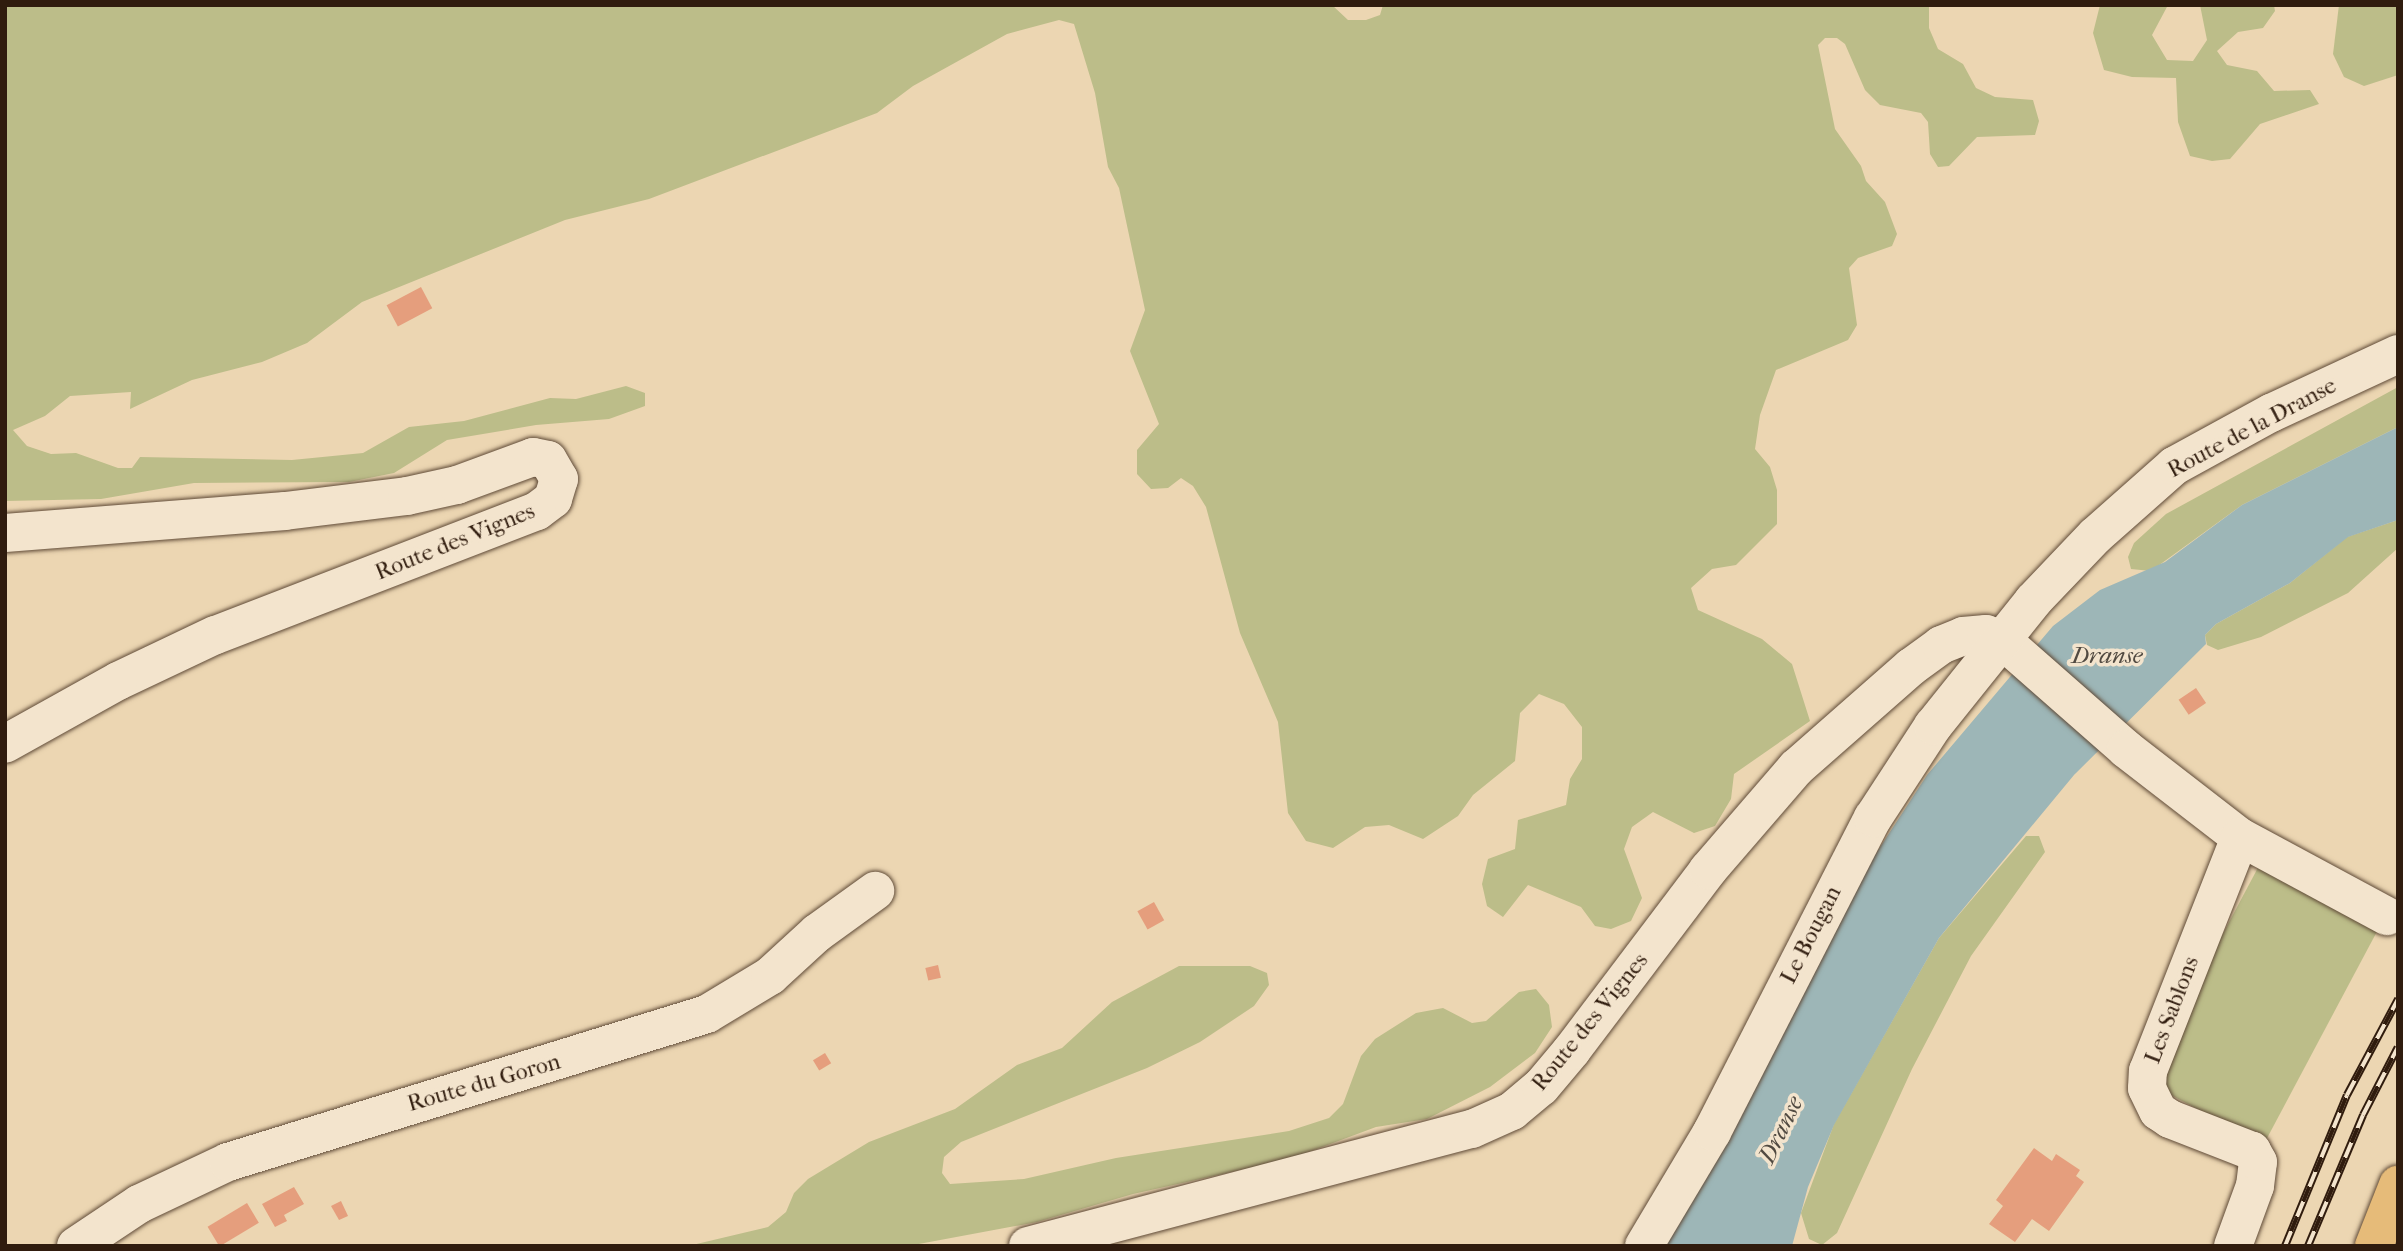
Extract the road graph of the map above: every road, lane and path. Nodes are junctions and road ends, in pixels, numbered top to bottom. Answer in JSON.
{"nodes":[{"id":1,"x":2398,"y":354,"type":"edge"},
{"id":2,"x":5,"y":533,"type":"edge"},
{"id":3,"x":2010,"y":647,"type":"junction"},
{"id":4,"x":5,"y":744,"type":"edge"},
{"id":5,"x":2240,"y":837,"type":"junction"},
{"id":6,"x":875,"y":891,"type":"dead end"},
{"id":7,"x":2387,"y":916,"type":"dead end"},
{"id":8,"x":2398,"y":1185,"type":"edge"},
{"id":9,"x":76,"y":1246,"type":"edge"},
{"id":10,"x":1028,"y":1246,"type":"edge"},
{"id":11,"x":1644,"y":1246,"type":"edge"},
{"id":12,"x":2233,"y":1246,"type":"edge"},
{"id":13,"x":2374,"y":1246,"type":"edge"}],
"edges":[{"from":1,"to":3,"type":"street","name":"Route de la Dranse"},
{"from":2,"to":4,"type":"street","name":"Route des Vignes"},
{"from":3,"to":5,"type":"street"},
{"from":3,"to":10,"type":"street","name":"Route des Vignes"},
{"from":3,"to":11,"type":"street","name":"Le Bougan"},
{"from":5,"to":7,"type":"street"},
{"from":5,"to":12,"type":"street","name":"Les Sablons"},
{"from":6,"to":9,"type":"street","name":"Route du Goron"},
{"from":8,"to":13,"type":"main road"}]}
